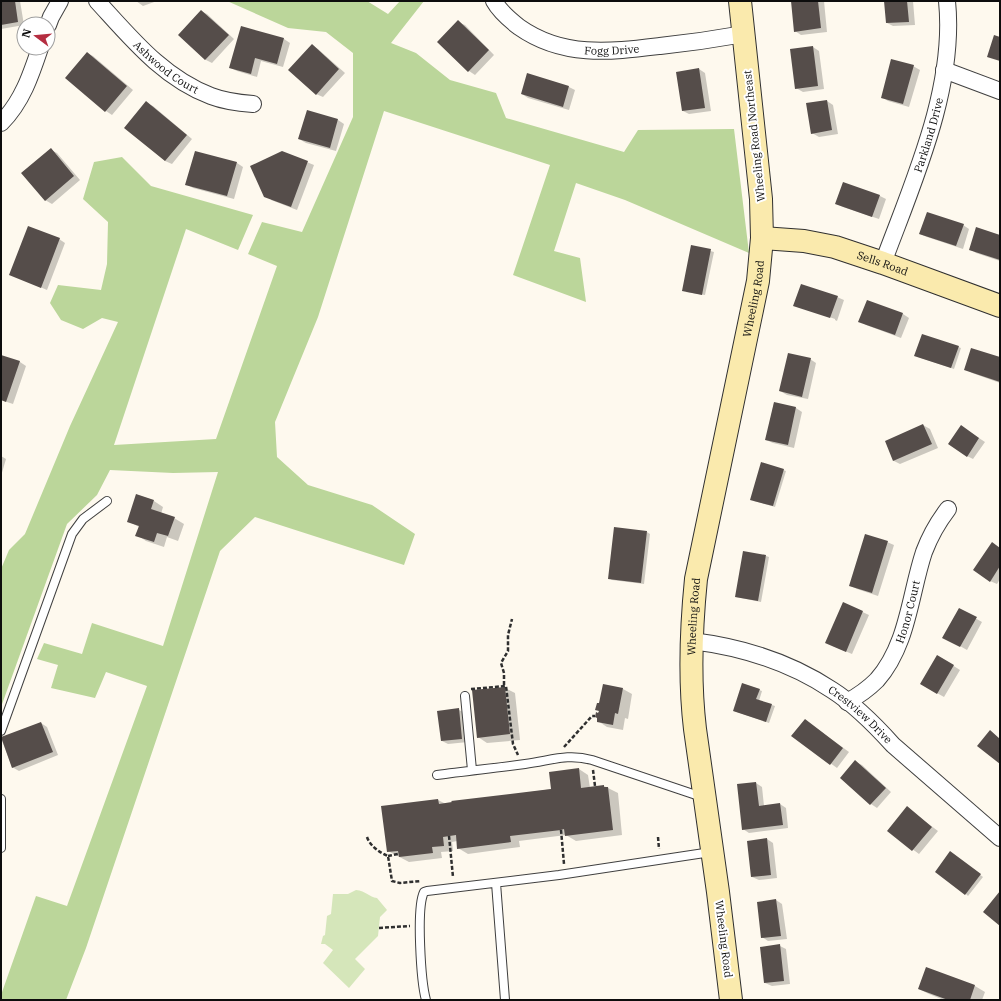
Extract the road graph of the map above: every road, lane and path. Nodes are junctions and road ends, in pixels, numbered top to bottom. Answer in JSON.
{"nodes":[{"id":1,"x":60,"y":1,"type":"edge"},
{"id":2,"x":97,"y":1,"type":"edge"},
{"id":3,"x":494,"y":1,"type":"edge"},
{"id":4,"x":740,"y":1,"type":"edge"},
{"id":5,"x":947,"y":1,"type":"edge"},
{"id":6,"x":52,"y":16,"type":"edge"},
{"id":7,"x":744,"y":34,"type":"junction"},
{"id":8,"x":37,"y":56,"type":"edge"},
{"id":9,"x":944,"y":70,"type":"junction"},
{"id":10,"x":1000,"y":91,"type":"edge"},
{"id":11,"x":253,"y":104,"type":"dead end"},
{"id":12,"x":1,"y":123,"type":"edge"},
{"id":13,"x":762,"y":238,"type":"junction"},
{"id":14,"x":884,"y":263,"type":"junction"},
{"id":15,"x":1000,"y":306,"type":"edge"},
{"id":16,"x":106,"y":501,"type":"dead end"},
{"id":17,"x":948,"y":509,"type":"dead end"},
{"id":18,"x":512,"y":619,"type":"dead end"},
{"id":19,"x":692,"y":641,"type":"junction"},
{"id":20,"x":504,"y":685,"type":"junction"},
{"id":21,"x":464,"y":696,"type":"joint"},
{"id":22,"x":847,"y":702,"type":"junction"},
{"id":23,"x":595,"y":716,"type":"dead end"},
{"id":24,"x":1,"y":731,"type":"edge"},
{"id":25,"x":562,"y":757,"type":"junction"},
{"id":26,"x":522,"y":764,"type":"junction"},
{"id":27,"x":472,"y":770,"type":"junction"},
{"id":28,"x":437,"y":775,"type":"dead end"},
{"id":29,"x":705,"y":797,"type":"junction"},
{"id":30,"x":1,"y":799,"type":"edge"},
{"id":31,"x":560,"y":830,"type":"dead end"},
{"id":32,"x":449,"y":836,"type":"dead end"},
{"id":33,"x":367,"y":837,"type":"dead end"},
{"id":34,"x":1000,"y":838,"type":"edge"},
{"id":35,"x":1,"y":848,"type":"edge"},
{"id":36,"x":712,"y":852,"type":"junction"},
{"id":37,"x":398,"y":854,"type":"dead end"},
{"id":38,"x":388,"y":856,"type":"junction"},
{"id":39,"x":571,"y":862,"type":"dead end"},
{"id":40,"x":564,"y":863,"type":"junction"},
{"id":41,"x":556,"y":864,"type":"dead end"},
{"id":42,"x":565,"y":874,"type":"junction"},
{"id":43,"x":453,"y":877,"type":"junction"},
{"id":44,"x":446,"y":878,"type":"dead end"},
{"id":45,"x":423,"y":880,"type":"dead end"},
{"id":46,"x":496,"y":883,"type":"junction"},
{"id":47,"x":454,"y":888,"type":"junction"},
{"id":48,"x":421,"y":926,"type":"junction"},
{"id":49,"x":379,"y":928,"type":"dead end"},
{"id":50,"x":426,"y":1000,"type":"edge"},
{"id":51,"x":505,"y":1000,"type":"edge"},
{"id":52,"x":731,"y":1000,"type":"edge"}],
"edges":[{"from":1,"to":6,"type":"street"},
{"from":2,"to":11,"type":"street","name":"Ashwood Court"},
{"from":3,"to":7,"type":"street","name":"Fogg Drive"},
{"from":4,"to":7,"type":"street"},
{"from":5,"to":9,"type":"street","name":"Parkland Drive"},
{"from":7,"to":13,"type":"street","name":"Wheeling Road Northeast"},
{"from":8,"to":12,"type":"street"},
{"from":9,"to":10,"type":"street"},
{"from":9,"to":14,"type":"street","name":"Parkland Drive"},
{"from":13,"to":14,"type":"street","name":"Sells Road"},
{"from":13,"to":19,"type":"street","name":"Wheeling Road"},
{"from":14,"to":15,"type":"street","name":"Sells Road"},
{"from":16,"to":24,"type":"lane"},
{"from":17,"to":22,"type":"street","name":"Honor Court"},
{"from":18,"to":20,"type":"path"},
{"from":19,"to":22,"type":"street","name":"Crestview Drive"},
{"from":19,"to":29,"type":"street","name":"Wheeling Road"},
{"from":20,"to":21,"type":"path"},
{"from":20,"to":26,"type":"path"},
{"from":21,"to":27,"type":"lane"},
{"from":22,"to":34,"type":"street","name":"Crestview Drive"},
{"from":23,"to":25,"type":"path"},
{"from":25,"to":26,"type":"lane"},
{"from":25,"to":29,"type":"lane"},
{"from":26,"to":27,"type":"lane"},
{"from":27,"to":28,"type":"lane"},
{"from":29,"to":36,"type":"street","name":"Wheeling Road"},
{"from":30,"to":35,"type":"lane"},
{"from":31,"to":40,"type":"path"},
{"from":32,"to":43,"type":"path"},
{"from":33,"to":38,"type":"path"},
{"from":36,"to":42,"type":"lane"},
{"from":36,"to":52,"type":"street","name":"Wheeling Road"},
{"from":37,"to":38,"type":"path"},
{"from":38,"to":45,"type":"path"},
{"from":39,"to":40,"type":"path"},
{"from":40,"to":41,"type":"path"},
{"from":40,"to":42,"type":"path"},
{"from":42,"to":46,"type":"lane"},
{"from":43,"to":44,"type":"path"},
{"from":43,"to":47,"type":"path"},
{"from":46,"to":47,"type":"lane"},
{"from":46,"to":51,"type":"lane"},
{"from":47,"to":48,"type":"lane"},
{"from":48,"to":49,"type":"path"},
{"from":48,"to":50,"type":"lane"}]}
